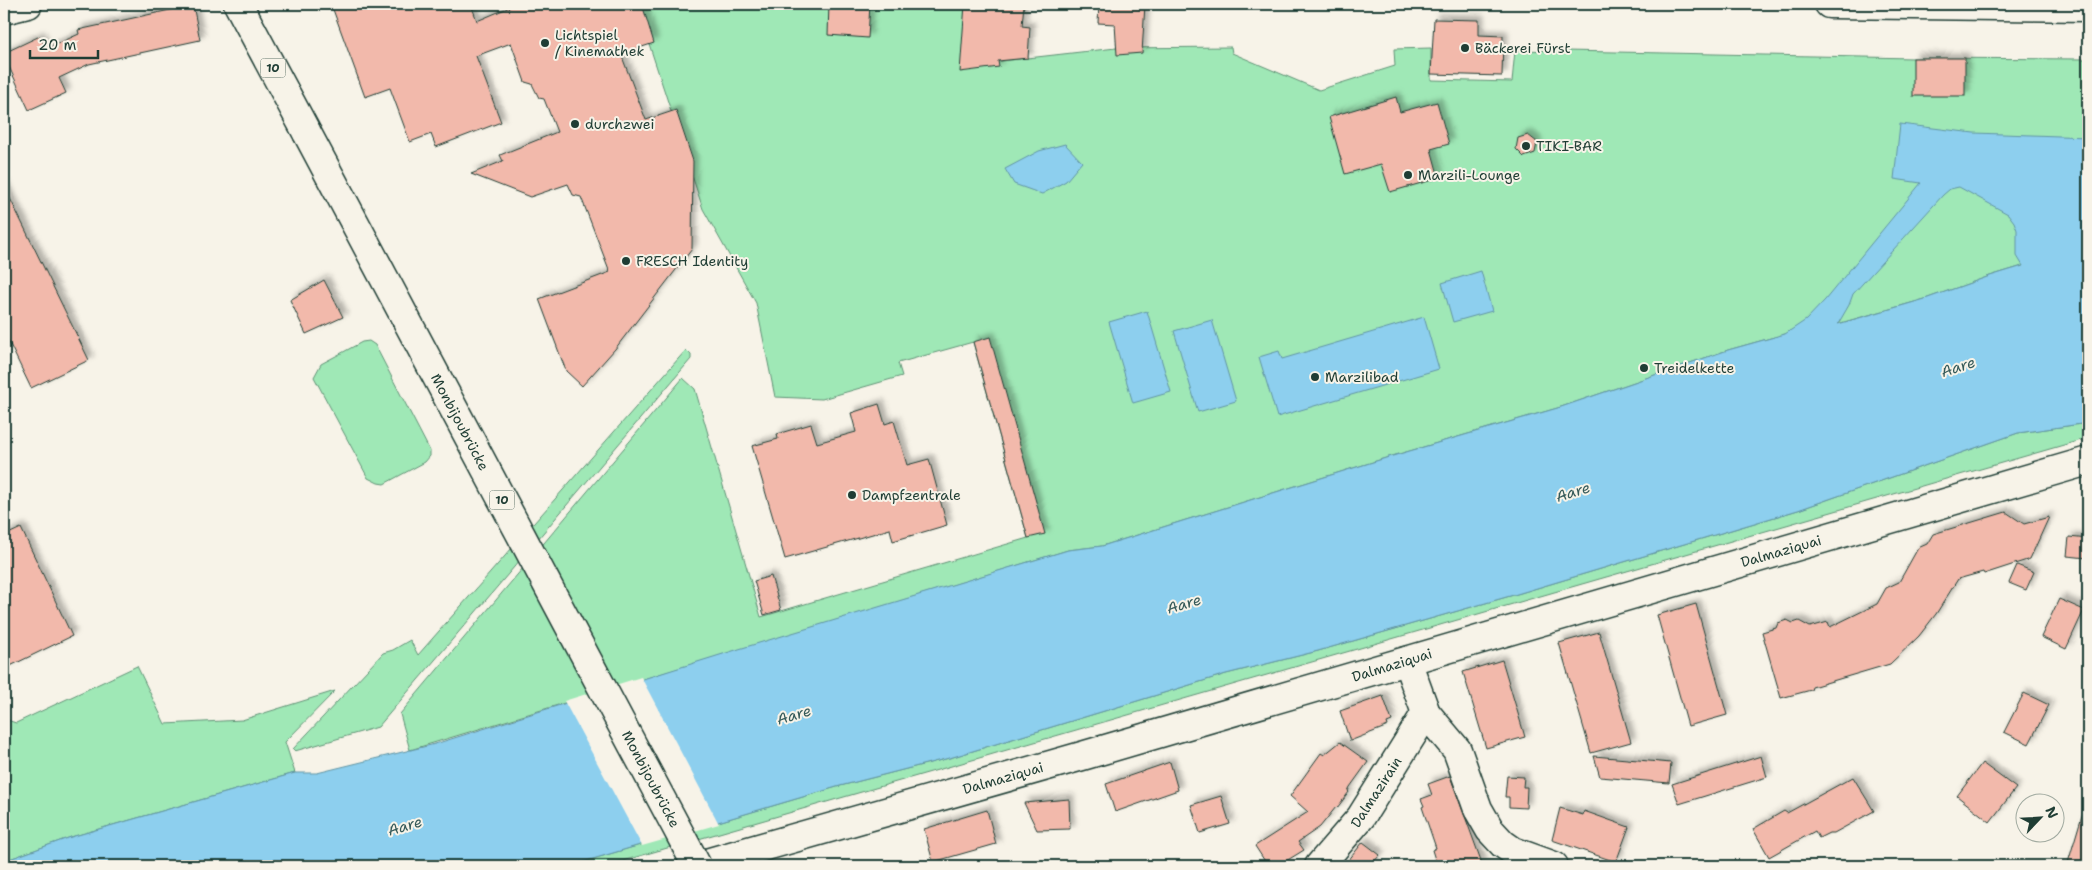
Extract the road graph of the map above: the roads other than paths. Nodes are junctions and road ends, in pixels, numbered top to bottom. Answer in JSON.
{"nodes":[{"id":1,"x":28,"y":4,"type":"edge"},
{"id":2,"x":238,"y":4,"type":"edge"},
{"id":3,"x":1829,"y":4,"type":"edge"},
{"id":4,"x":1923,"y":4,"type":"edge"},
{"id":5,"x":2088,"y":7,"type":"edge"},
{"id":6,"x":4,"y":10,"type":"edge"},
{"id":7,"x":2088,"y":461,"type":"edge"},
{"id":8,"x":1407,"y":661,"type":"junction"},
{"id":9,"x":1426,"y":714,"type":"junction"},
{"id":10,"x":696,"y":866,"type":"edge"},
{"id":11,"x":1319,"y":866,"type":"edge"},
{"id":12,"x":1554,"y":866,"type":"edge"}],
"edges":[{"from":1,"to":6,"type":"street"},
{"from":2,"to":10,"type":"street","name":"Monbijoubrücke","number":"10","bridge":true},
{"from":3,"to":4,"type":"street"},
{"from":4,"to":5,"type":"street"},
{"from":7,"to":8,"type":"street","name":"Dalmaziquai"},
{"from":8,"to":9,"type":"street"},
{"from":8,"to":10,"type":"street","name":"Dalmaziquai"},
{"from":9,"to":11,"type":"street","name":"Dalmazirain"},
{"from":9,"to":12,"type":"street"}]}
